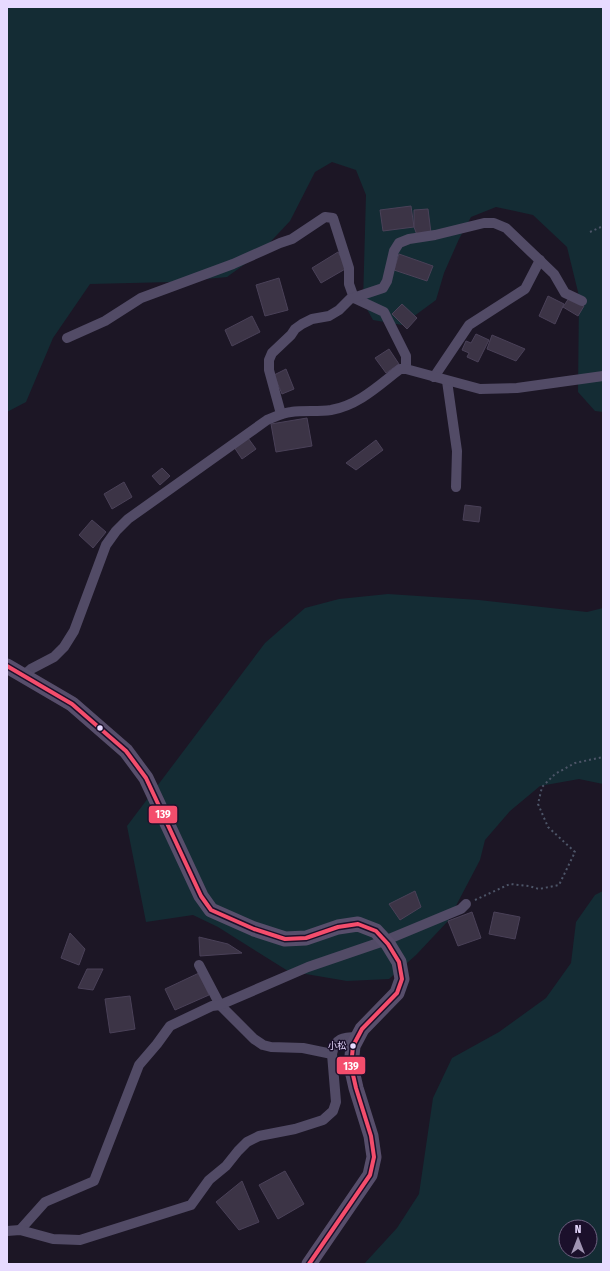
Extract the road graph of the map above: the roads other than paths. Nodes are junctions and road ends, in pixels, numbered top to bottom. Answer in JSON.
{"nodes":[{"id":1,"x":540,"y":260,"type":"junction"},
{"id":2,"x":354,"y":298,"type":"junction"},
{"id":3,"x":582,"y":300,"type":"dead end"},
{"id":4,"x":67,"y":338,"type":"dead end"},
{"id":5,"x":406,"y":369,"type":"junction"},
{"id":6,"x":603,"y":376,"type":"edge"},
{"id":7,"x":434,"y":377,"type":"junction"},
{"id":8,"x":447,"y":381,"type":"junction"},
{"id":9,"x":281,"y":414,"type":"junction"},
{"id":10,"x":456,"y":487,"type":"dead end"},
{"id":11,"x":7,"y":666,"type":"edge"},
{"id":12,"x":23,"y":676,"type":"junction"},
{"id":13,"x":466,"y":904,"type":"road end"},
{"id":14,"x":384,"y":941,"type":"junction"},
{"id":15,"x":199,"y":965,"type":"dead end"},
{"id":16,"x":220,"y":1005,"type":"junction"},
{"id":17,"x":358,"y":1037,"type":"junction"},
{"id":18,"x":332,"y":1054,"type":"junction"},
{"id":19,"x":20,"y":1230,"type":"junction"},
{"id":20,"x":7,"y":1231,"type":"edge"},
{"id":21,"x":310,"y":1264,"type":"edge"}],
"edges":[{"from":1,"to":2,"type":"street"},
{"from":1,"to":3,"type":"street"},
{"from":1,"to":7,"type":"street"},
{"from":2,"to":4,"type":"street"},
{"from":2,"to":5,"type":"street"},
{"from":2,"to":9,"type":"street"},
{"from":5,"to":7,"type":"street"},
{"from":5,"to":9,"type":"street"},
{"from":6,"to":8,"type":"street"},
{"from":7,"to":8,"type":"street"},
{"from":8,"to":10,"type":"street"},
{"from":9,"to":12,"type":"street"},
{"from":11,"to":12,"type":"main road"},
{"from":12,"to":14,"type":"main road"},
{"from":13,"to":14,"type":"street"},
{"from":14,"to":16,"type":"street"},
{"from":14,"to":17,"type":"main road"},
{"from":15,"to":16,"type":"street"},
{"from":16,"to":18,"type":"street"},
{"from":16,"to":19,"type":"street"},
{"from":17,"to":18,"type":"street"},
{"from":17,"to":21,"type":"main road"},
{"from":18,"to":19,"type":"street"},
{"from":19,"to":20,"type":"street"}]}
